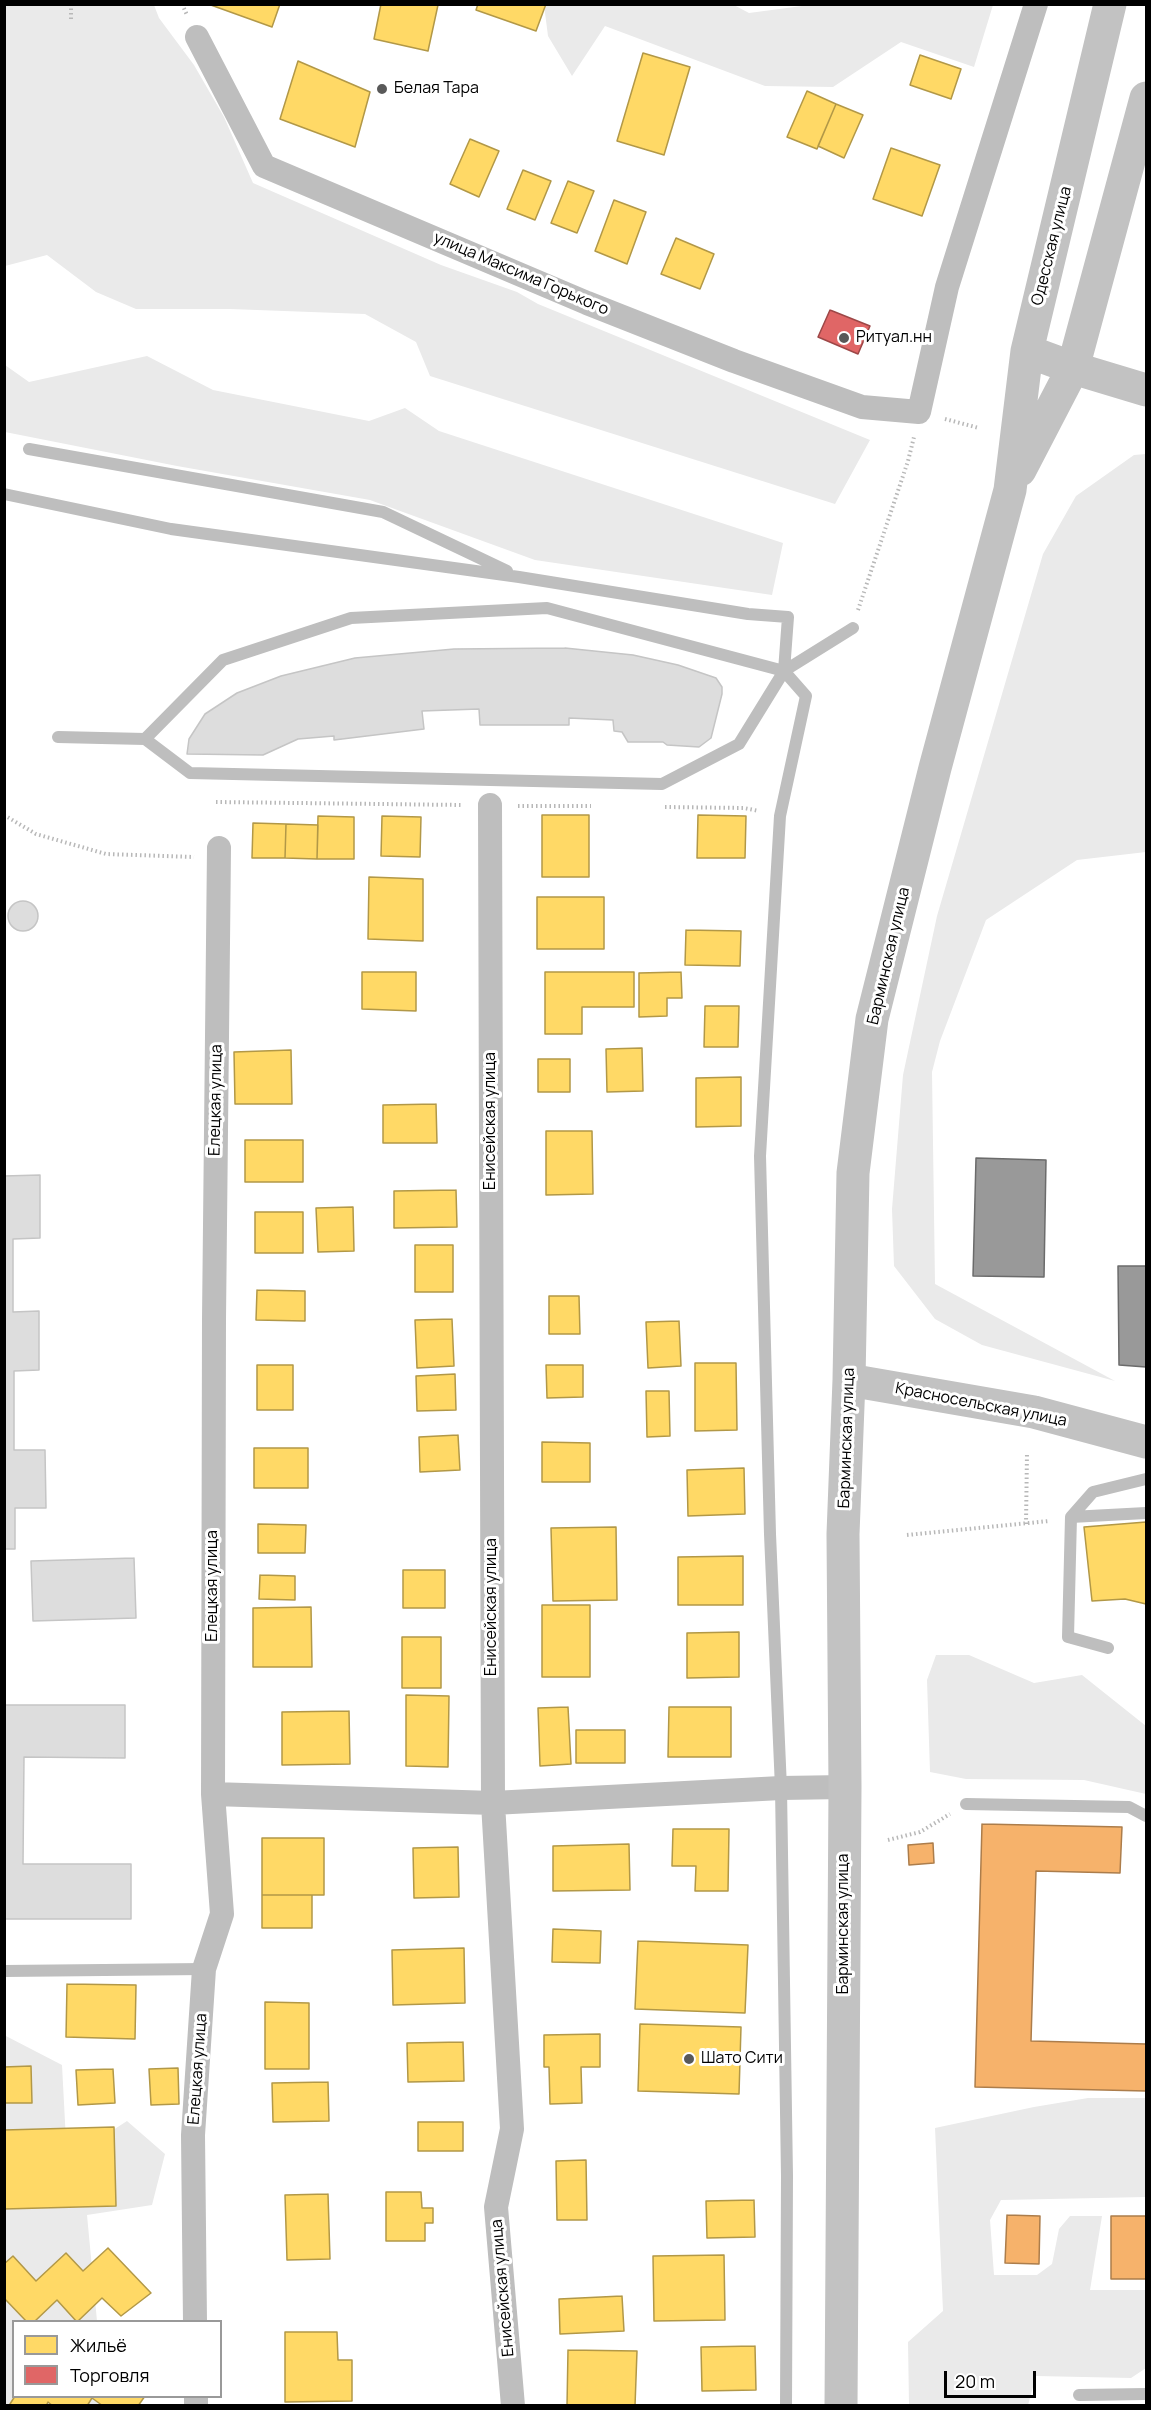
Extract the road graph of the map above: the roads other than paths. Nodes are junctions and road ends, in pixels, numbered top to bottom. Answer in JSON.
{"nodes":[{"id":1,"x":1036,"y":4,"type":"edge"},
{"id":2,"x":1110,"y":4,"type":"edge"},
{"id":3,"x":198,"y":37,"type":"dead end"},
{"id":4,"x":1146,"y":98,"type":"edge"},
{"id":5,"x":1027,"y":351,"type":"junction"},
{"id":6,"x":1073,"y":368,"type":"junction"},
{"id":7,"x":1146,"y":390,"type":"edge"},
{"id":8,"x":29,"y":449,"type":"dead end"},
{"id":9,"x":1010,"y":490,"type":"junction"},
{"id":10,"x":4,"y":494,"type":"edge"},
{"id":11,"x":519,"y":577,"type":"junction"},
{"id":12,"x":852,"y":628,"type":"road end"},
{"id":13,"x":784,"y":671,"type":"junction"},
{"id":14,"x":58,"y":737,"type":"dead end"},
{"id":15,"x":146,"y":739,"type":"junction"},
{"id":16,"x":490,"y":805,"type":"dead end"},
{"id":17,"x":219,"y":853,"type":"road end"},
{"id":18,"x":849,"y":1380,"type":"junction"},
{"id":19,"x":1146,"y":1442,"type":"edge"},
{"id":20,"x":1146,"y":1479,"type":"edge"},
{"id":21,"x":1146,"y":1513,"type":"edge"},
{"id":22,"x":1071,"y":1517,"type":"junction"},
{"id":23,"x":1108,"y":1648,"type":"dead end"},
{"id":24,"x":845,"y":1787,"type":"junction"},
{"id":25,"x":781,"y":1788,"type":"junction"},
{"id":26,"x":213,"y":1794,"type":"junction"},
{"id":27,"x":493,"y":1803,"type":"junction"},
{"id":28,"x":966,"y":1804,"type":"road end"},
{"id":29,"x":1146,"y":1816,"type":"edge"},
{"id":30,"x":204,"y":1969,"type":"junction"},
{"id":31,"x":4,"y":1971,"type":"edge"},
{"id":32,"x":195,"y":2320,"type":"edge"},
{"id":33,"x":1146,"y":2394,"type":"edge"},
{"id":34,"x":1079,"y":2395,"type":"dead end"},
{"id":35,"x":513,"y":2406,"type":"edge"},
{"id":36,"x":786,"y":2406,"type":"edge"},
{"id":37,"x":841,"y":2406,"type":"edge"}],
"edges":[{"from":1,"to":3,"type":"street","name":"улица Максима Горького"},
{"from":2,"to":5,"type":"main road","name":"Одесская улица"},
{"from":4,"to":6,"type":"main road"},
{"from":5,"to":6,"type":"main road"},
{"from":5,"to":9,"type":"main road","name":"Одесская улица"},
{"from":6,"to":7,"type":"main road"},
{"from":6,"to":9,"type":"main road"},
{"from":8,"to":11,"type":"lane"},
{"from":9,"to":18,"type":"main road","name":"Барминская улица"},
{"from":10,"to":11,"type":"lane"},
{"from":11,"to":13,"type":"lane"},
{"from":12,"to":13,"type":"lane"},
{"from":13,"to":15,"type":"lane"},
{"from":13,"to":15,"type":"lane"},
{"from":13,"to":25,"type":"lane"},
{"from":14,"to":15,"type":"lane"},
{"from":16,"to":27,"type":"street","name":"Енисейская улица"},
{"from":17,"to":26,"type":"street","name":"Елецкая улица"},
{"from":18,"to":19,"type":"main road","name":"Красносельская улица"},
{"from":18,"to":24,"type":"main road","name":"Барминская улица"},
{"from":20,"to":22,"type":"lane"},
{"from":21,"to":22,"type":"lane"},
{"from":22,"to":23,"type":"lane"},
{"from":24,"to":25,"type":"street"},
{"from":24,"to":37,"type":"main road","name":"Барминская улица"},
{"from":25,"to":27,"type":"street"},
{"from":25,"to":36,"type":"lane"},
{"from":26,"to":27,"type":"street"},
{"from":26,"to":30,"type":"street","name":"Елецкая улица"},
{"from":27,"to":35,"type":"street","name":"Енисейская улица"},
{"from":28,"to":29,"type":"lane"},
{"from":30,"to":31,"type":"lane"},
{"from":30,"to":32,"type":"street","name":"Елецкая улица"},
{"from":33,"to":34,"type":"lane"}]}
